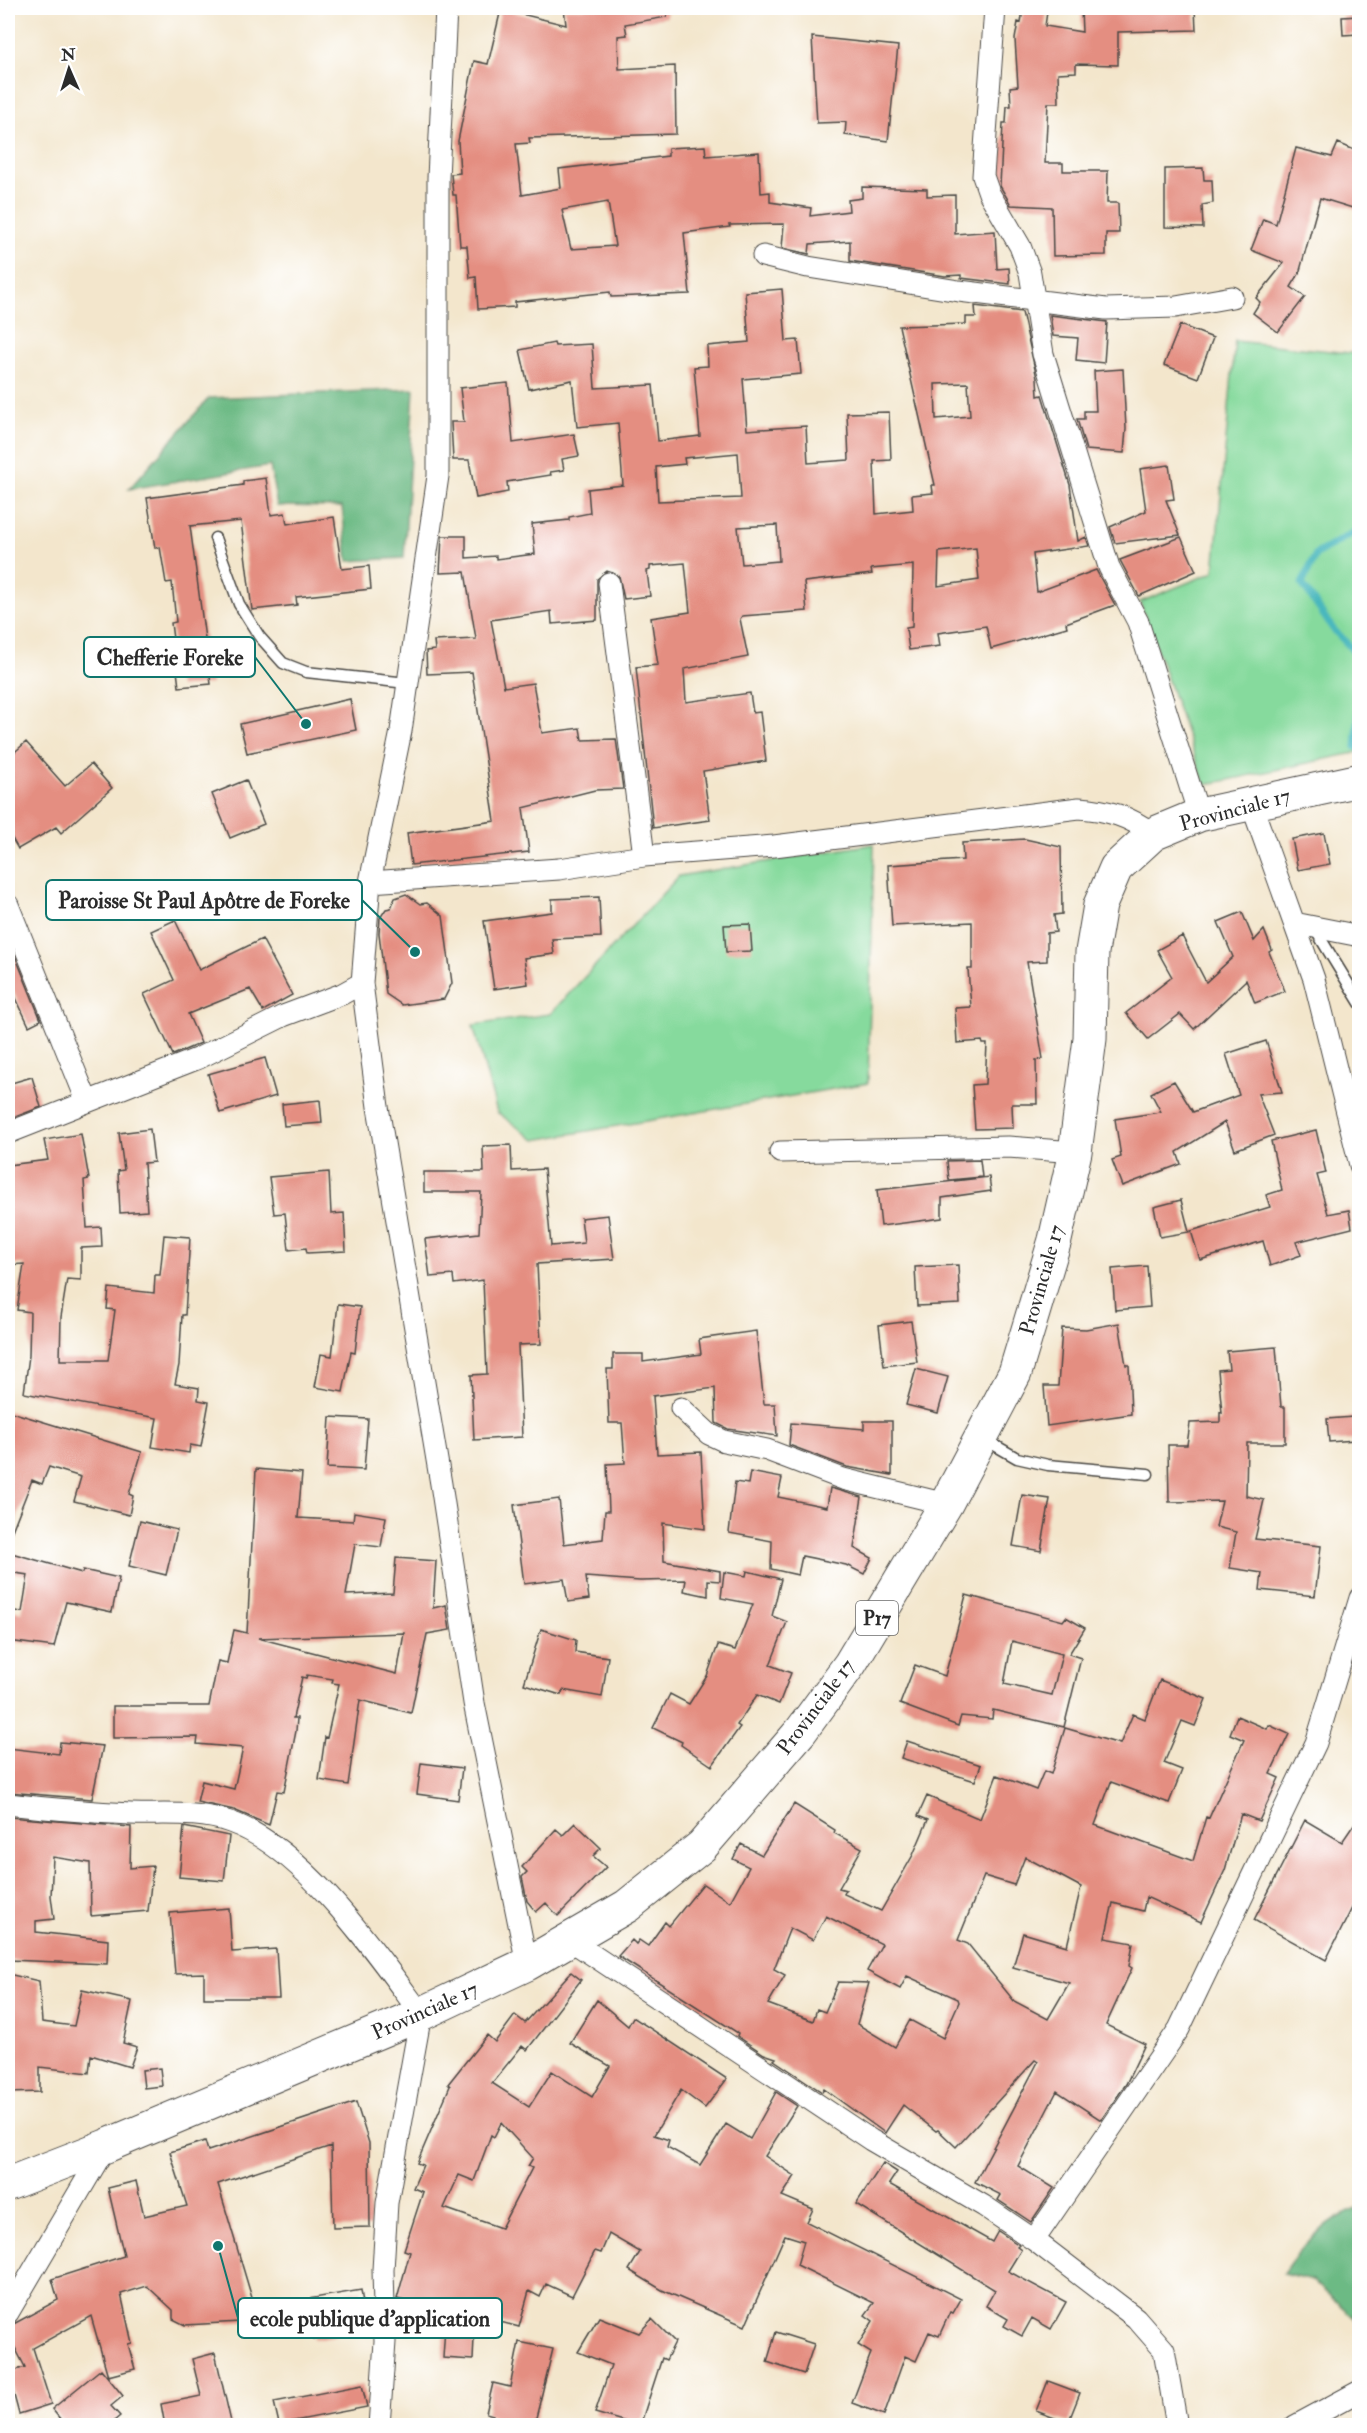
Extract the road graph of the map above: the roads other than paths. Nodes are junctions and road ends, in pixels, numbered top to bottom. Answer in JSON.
{"nodes":[{"id":1,"x":446,"y":8,"type":"edge"},
{"id":2,"x":995,"y":8,"type":"edge"},
{"id":3,"x":763,"y":256,"type":"dead end"},
{"id":4,"x":1232,"y":297,"type":"dead end"},
{"id":5,"x":1034,"y":299,"type":"junction"},
{"id":6,"x":215,"y":538,"type":"dead end"},
{"id":7,"x":609,"y":582,"type":"dead end"},
{"id":8,"x":407,"y":683,"type":"junction"},
{"id":9,"x":1359,"y":780,"type":"edge"},
{"id":10,"x":1251,"y":803,"type":"junction"},
{"id":11,"x":1199,"y":815,"type":"junction"},
{"id":12,"x":1153,"y":834,"type":"junction"},
{"id":13,"x":644,"y":856,"type":"junction"},
{"id":14,"x":370,"y":882,"type":"junction"},
{"id":15,"x":8,"y":904,"type":"edge"},
{"id":16,"x":1303,"y":925,"type":"junction"},
{"id":17,"x":1359,"y":936,"type":"edge"},
{"id":18,"x":362,"y":982,"type":"junction"},
{"id":19,"x":1359,"y":1003,"type":"edge"},
{"id":20,"x":87,"y":1101,"type":"junction"},
{"id":21,"x":8,"y":1133,"type":"edge"},
{"id":22,"x":780,"y":1152,"type":"dead end"},
{"id":23,"x":1075,"y":1152,"type":"junction"},
{"id":24,"x":1359,"y":1165,"type":"edge"},
{"id":25,"x":681,"y":1408,"type":"dead end"},
{"id":26,"x":981,"y":1437,"type":"junction"},
{"id":27,"x":1148,"y":1474,"type":"dead end"},
{"id":28,"x":946,"y":1504,"type":"junction"},
{"id":29,"x":1359,"y":1598,"type":"edge"},
{"id":30,"x":8,"y":1804,"type":"edge"},
{"id":31,"x":570,"y":1940,"type":"junction"},
{"id":32,"x":527,"y":1964,"type":"junction"},
{"id":33,"x":421,"y":2014,"type":"junction"},
{"id":34,"x":106,"y":2146,"type":"junction"},
{"id":35,"x":8,"y":2184,"type":"edge"},
{"id":36,"x":1034,"y":2240,"type":"junction"},
{"id":37,"x":8,"y":2313,"type":"edge"},
{"id":38,"x":1359,"y":2391,"type":"edge"},
{"id":39,"x":379,"y":2426,"type":"edge"},
{"id":40,"x":1177,"y":2426,"type":"edge"},
{"id":41,"x":1295,"y":2426,"type":"edge"}],
"edges":[{"from":1,"to":8,"type":"street"},
{"from":2,"to":5,"type":"street"},
{"from":3,"to":5,"type":"street"},
{"from":4,"to":5,"type":"street"},
{"from":5,"to":11,"type":"street"},
{"from":6,"to":8,"type":"lane"},
{"from":7,"to":13,"type":"street"},
{"from":8,"to":14,"type":"street"},
{"from":9,"to":10,"type":"main road","name":"Provinciale 17","number":"P17"},
{"from":10,"to":11,"type":"main road","name":"Provinciale 17","number":"P17"},
{"from":10,"to":16,"type":"street"},
{"from":11,"to":12,"type":"main road","name":"Provinciale 17","number":"P17"},
{"from":12,"to":13,"type":"street"},
{"from":12,"to":23,"type":"main road","name":"Provinciale 17","number":"P17"},
{"from":13,"to":14,"type":"street"},
{"from":14,"to":18,"type":"street"},
{"from":15,"to":20,"type":"street"},
{"from":16,"to":17,"type":"street"},
{"from":16,"to":19,"type":"lane"},
{"from":16,"to":24,"type":"street"},
{"from":18,"to":20,"type":"street"},
{"from":18,"to":32,"type":"street"},
{"from":20,"to":21,"type":"street"},
{"from":22,"to":23,"type":"street"},
{"from":23,"to":26,"type":"main road","name":"Provinciale 17","number":"P17"},
{"from":25,"to":28,"type":"street"},
{"from":26,"to":27,"type":"lane"},
{"from":26,"to":28,"type":"main road","name":"Provinciale 17","number":"P17"},
{"from":28,"to":31,"type":"main road","name":"Provinciale 17","number":"P17"},
{"from":29,"to":36,"type":"street"},
{"from":30,"to":33,"type":"street"},
{"from":31,"to":32,"type":"main road","name":"Provinciale 17","number":"P17"},
{"from":31,"to":36,"type":"street"},
{"from":32,"to":33,"type":"main road","name":"Provinciale 17","number":"P17"},
{"from":33,"to":34,"type":"main road","name":"Provinciale 17","number":"P17"},
{"from":33,"to":39,"type":"street"},
{"from":34,"to":35,"type":"main road","name":"Provinciale 17","number":"P17"},
{"from":34,"to":37,"type":"street"},
{"from":36,"to":40,"type":"street"},
{"from":38,"to":41,"type":"street"}]}
